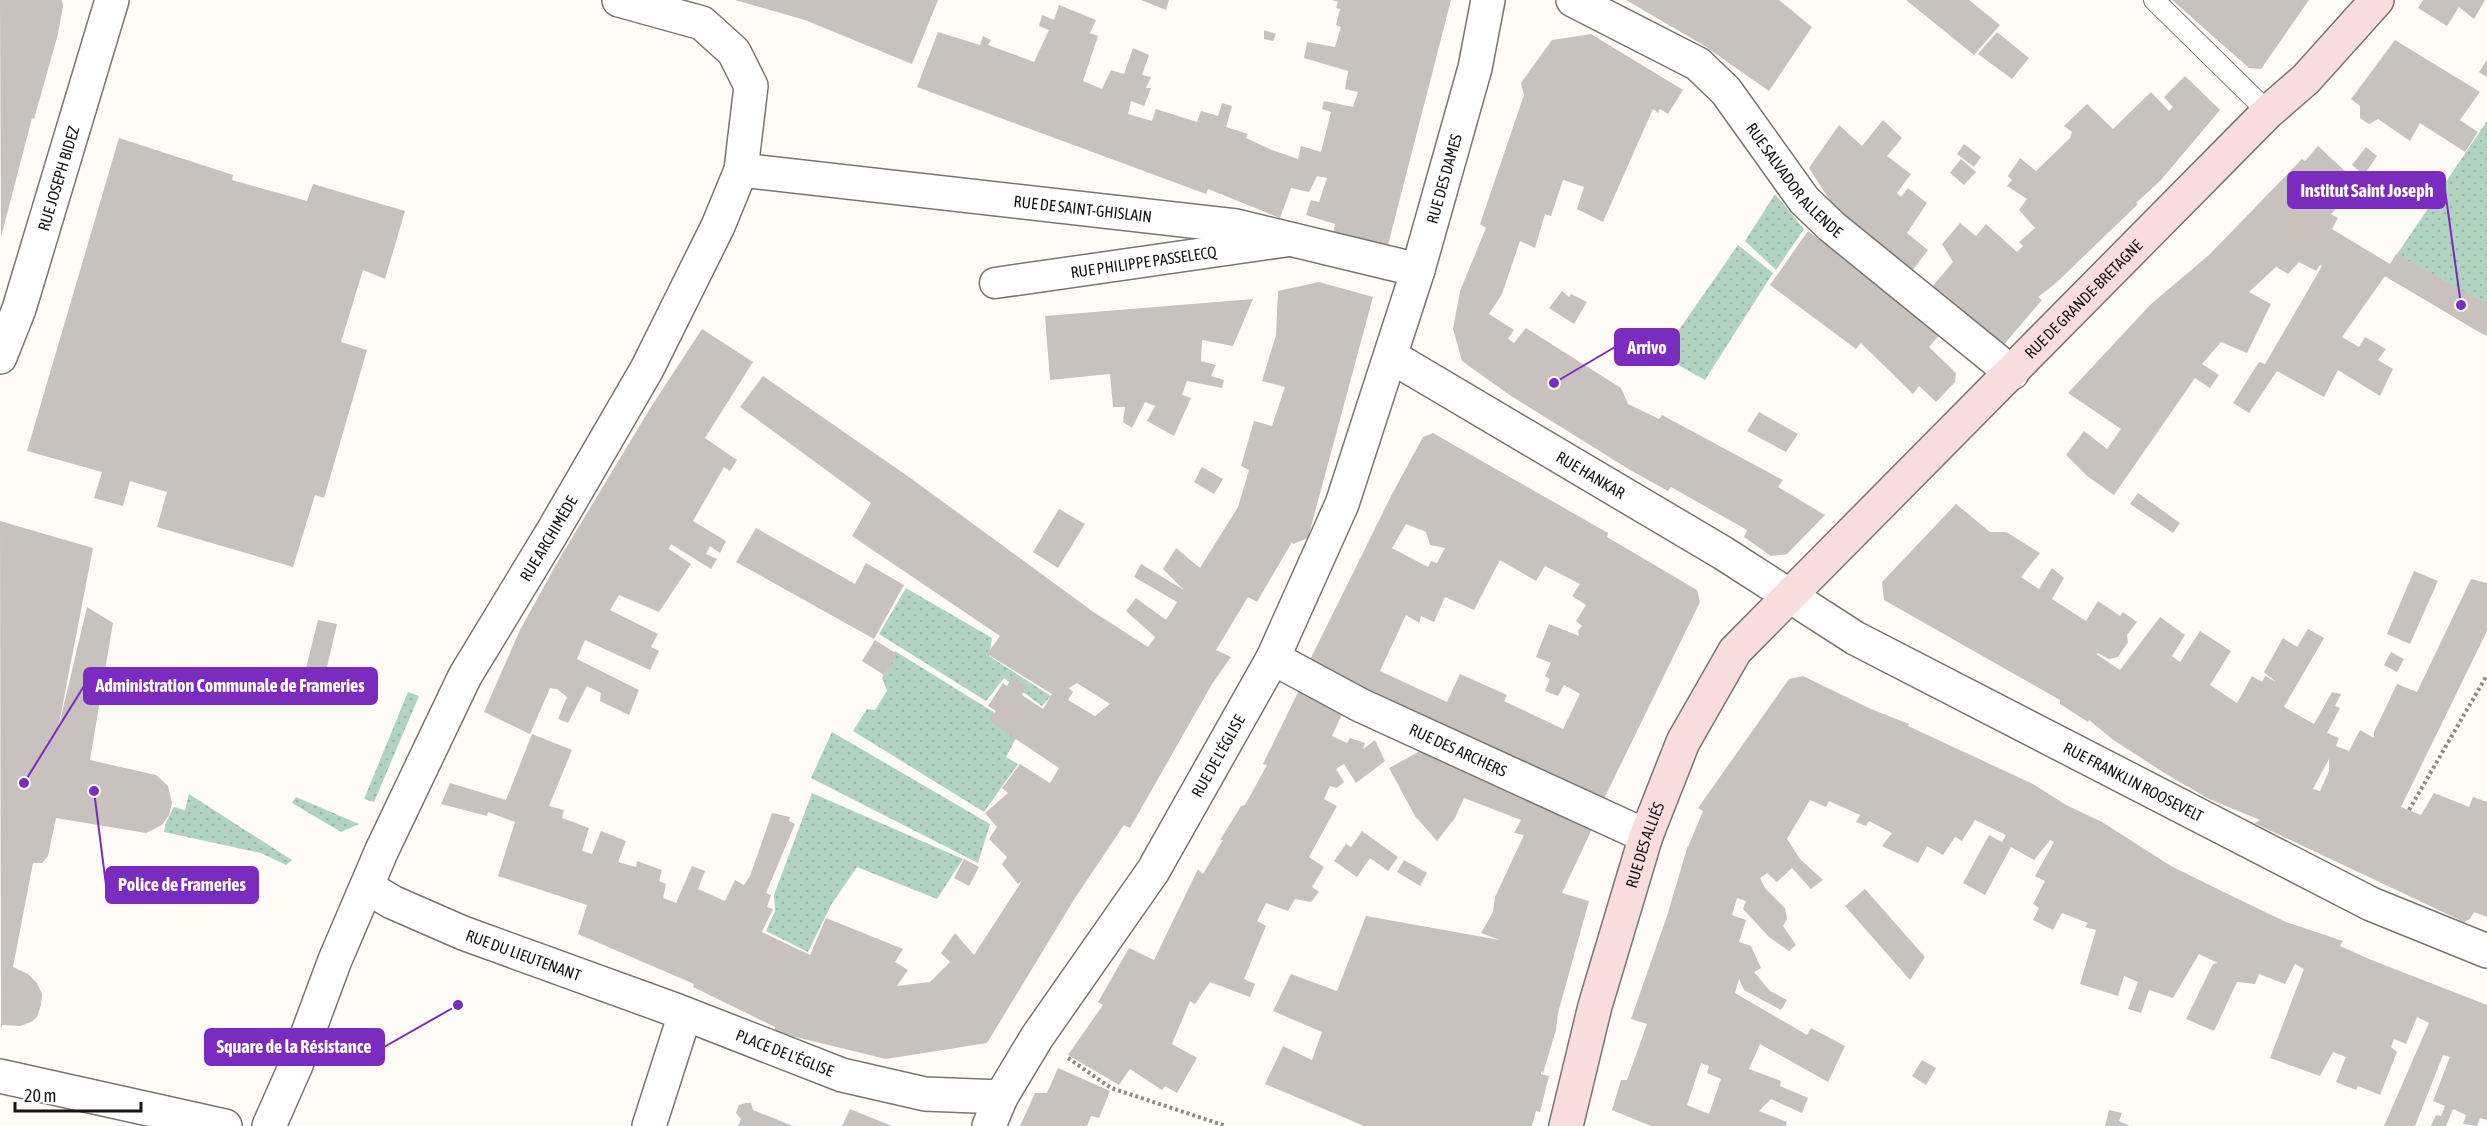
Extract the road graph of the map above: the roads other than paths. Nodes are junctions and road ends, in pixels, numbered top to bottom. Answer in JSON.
{"nodes":[{"id":1,"x":112,"y":0,"type":"edge"},
{"id":2,"x":619,"y":0,"type":"edge"},
{"id":3,"x":1488,"y":0,"type":"edge"},
{"id":4,"x":1573,"y":0,"type":"edge"},
{"id":5,"x":2154,"y":0,"type":"edge"},
{"id":6,"x":2377,"y":0,"type":"edge"},
{"id":7,"x":2268,"y":112,"type":"junction"},
{"id":8,"x":741,"y":170,"type":"junction"},
{"id":9,"x":1294,"y":240,"type":"junction"},
{"id":10,"x":1418,"y":270,"type":"junction"},
{"id":11,"x":994,"y":282,"type":"dead end"},
{"id":12,"x":0,"y":357,"type":"edge"},
{"id":13,"x":1392,"y":357,"type":"junction"},
{"id":14,"x":2012,"y":374,"type":"junction"},
{"id":15,"x":1788,"y":595,"type":"junction"},
{"id":16,"x":1273,"y":658,"type":"junction"},
{"id":17,"x":1646,"y":836,"type":"junction"},
{"id":18,"x":367,"y":887,"type":"junction"},
{"id":19,"x":2487,"y":951,"type":"edge"},
{"id":20,"x":686,"y":1014,"type":"junction"},
{"id":21,"x":0,"y":1076,"type":"edge"},
{"id":22,"x":995,"y":1111,"type":"edge"},
{"id":23,"x":225,"y":1126,"type":"edge"},
{"id":24,"x":269,"y":1126,"type":"edge"},
{"id":25,"x":649,"y":1126,"type":"edge"},
{"id":26,"x":1566,"y":1126,"type":"edge"}],
"edges":[{"from":1,"to":12,"type":"street","name":"RUE JOSEPH BIDEZ"},
{"from":2,"to":8,"type":"street"},
{"from":3,"to":10,"type":"street","name":"RUE DES DAMES"},
{"from":4,"to":14,"type":"street","name":"RUE SALVADOR ALLENDE"},
{"from":5,"to":7,"type":"lane"},
{"from":6,"to":7,"type":"main road","name":"RUE DE GRANDE-BRETAGNE"},
{"from":7,"to":14,"type":"main road","name":"RUE DE GRANDE-BRETAGNE"},
{"from":8,"to":9,"type":"street","name":"RUE DE SAINT-GHISLAIN"},
{"from":8,"to":18,"type":"street","name":"RUE ARCHIMÈDE"},
{"from":9,"to":10,"type":"street","name":"RUE DE SAINT-GHISLAIN"},
{"from":9,"to":11,"type":"street","name":"RUE PHILIPPE PASSELECQ"},
{"from":10,"to":13,"type":"street","name":"RUE DES DAMES"},
{"from":13,"to":15,"type":"street","name":"RUE HANKAR"},
{"from":13,"to":16,"type":"street","name":"RUE DE L'ÉGLISE"},
{"from":14,"to":15,"type":"main road","name":"RUE DE GRANDE-BRETAGNE"},
{"from":15,"to":17,"type":"main road","name":"RUE DES ALLIÉS"},
{"from":15,"to":19,"type":"street","name":"RUE FRANKLIN ROOSEVELT"},
{"from":16,"to":17,"type":"street","name":"RUE DES ARCHERS"},
{"from":16,"to":22,"type":"street","name":"RUE DE L'ÉGLISE"},
{"from":17,"to":26,"type":"main road","name":"RUE DES ALLIÉS"},
{"from":18,"to":20,"type":"street","name":"RUE DU LIEUTENANT"},
{"from":18,"to":24,"type":"street","name":"RUE ARCHIMÈDE"},
{"from":20,"to":22,"type":"street","name":"PLACE DE L'ÉGLISE"},
{"from":20,"to":25,"type":"street"},
{"from":21,"to":23,"type":"street"}]}
